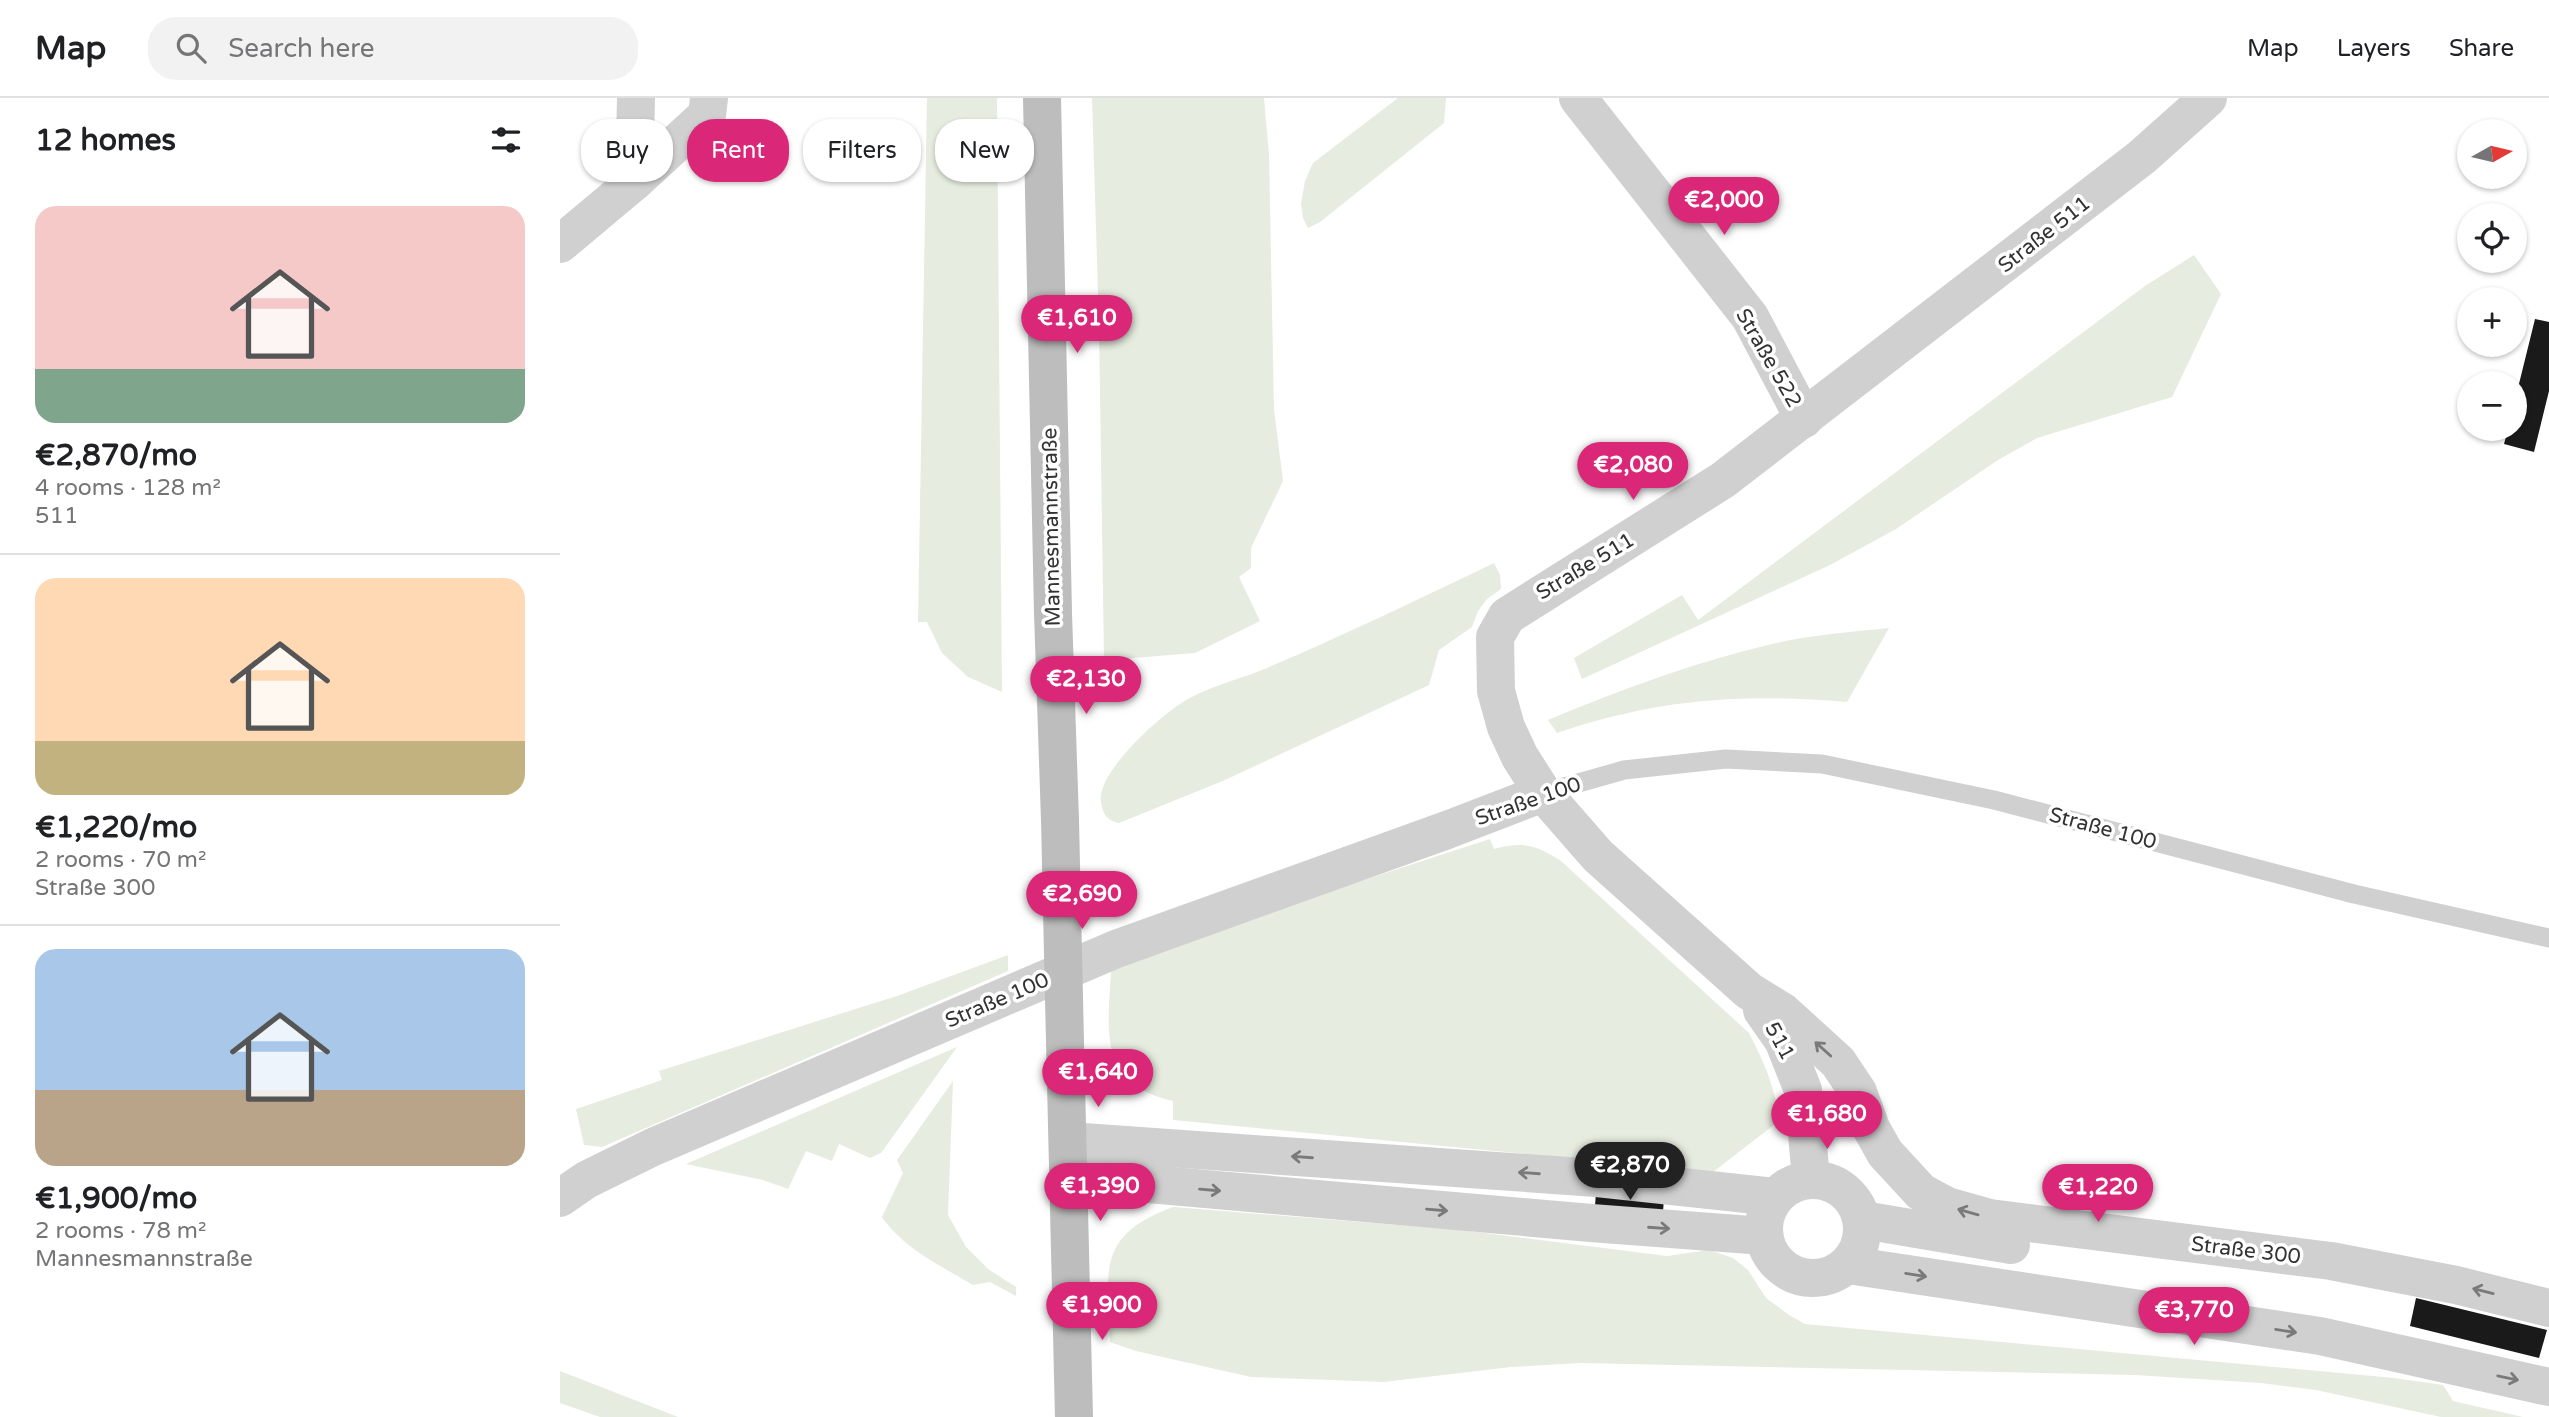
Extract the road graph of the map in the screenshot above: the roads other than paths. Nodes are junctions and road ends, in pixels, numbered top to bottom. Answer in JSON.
{"nodes":[{"id":1,"x":636,"y":98,"type":"edge"},
{"id":2,"x":709,"y":98,"type":"edge"},
{"id":3,"x":1042,"y":98,"type":"edge"},
{"id":4,"x":1578,"y":98,"type":"edge"},
{"id":5,"x":2208,"y":98,"type":"edge"},
{"id":6,"x":636,"y":119,"type":"edge"},
{"id":7,"x":673,"y":146,"type":"edge"},
{"id":8,"x":634,"y":182,"type":"edge"},
{"id":9,"x":560,"y":244,"type":"edge"},
{"id":10,"x":1804,"y":419,"type":"junction"},
{"id":11,"x":1543,"y":793,"type":"junction"},
{"id":12,"x":2549,"y":938,"type":"edge"},
{"id":13,"x":1749,"y":991,"type":"junction"},
{"id":14,"x":1069,"y":1159,"type":"junction"},
{"id":15,"x":1811,"y":1179,"type":"junction"},
{"id":16,"x":1775,"y":1197,"type":"junction"},
{"id":17,"x":560,"y":1198,"type":"edge"},
{"id":18,"x":1863,"y":1220,"type":"junction"},
{"id":19,"x":1764,"y":1236,"type":"junction"},
{"id":20,"x":2331,"y":1261,"type":"junction"},
{"id":21,"x":1848,"y":1265,"type":"junction"},
{"id":22,"x":2549,"y":1308,"type":"edge"},
{"id":23,"x":2549,"y":1387,"type":"edge"},
{"id":24,"x":1074,"y":1417,"type":"edge"}],
"edges":[{"from":1,"to":6,"type":"street"},
{"from":2,"to":7,"type":"street"},
{"from":3,"to":14,"type":"main road","name":"Mannesmannstraße","bridge":true},
{"from":4,"to":10,"type":"street","name":"Straße 522"},
{"from":5,"to":10,"type":"street","name":"Straße 511"},
{"from":8,"to":9,"type":"street"},
{"from":10,"to":11,"type":"street","name":"Straße 511"},
{"from":11,"to":12,"type":"lane","name":"Straße 100"},
{"from":11,"to":13,"type":"street","name":"Straße 511"},
{"from":11,"to":17,"type":"street","name":"Straße 100"},
{"from":13,"to":15,"type":"street","name":"511"},
{"from":20,"to":13,"type":"street","name":"Straße 300","one_way":true},
{"from":16,"to":14,"type":"street","one_way":true},
{"from":14,"to":19,"type":"street","one_way":true},
{"from":14,"to":24,"type":"main road","name":"Mannesmannstraße"},
{"from":15,"to":16,"type":"street"},
{"from":15,"to":18,"type":"street"},
{"from":16,"to":19,"type":"street"},
{"from":18,"to":20,"type":"street"},
{"from":18,"to":21,"type":"street"},
{"from":19,"to":21,"type":"street"},
{"from":22,"to":20,"type":"street","name":"Straße 300","one_way":true},
{"from":21,"to":23,"type":"street","one_way":true}]}
